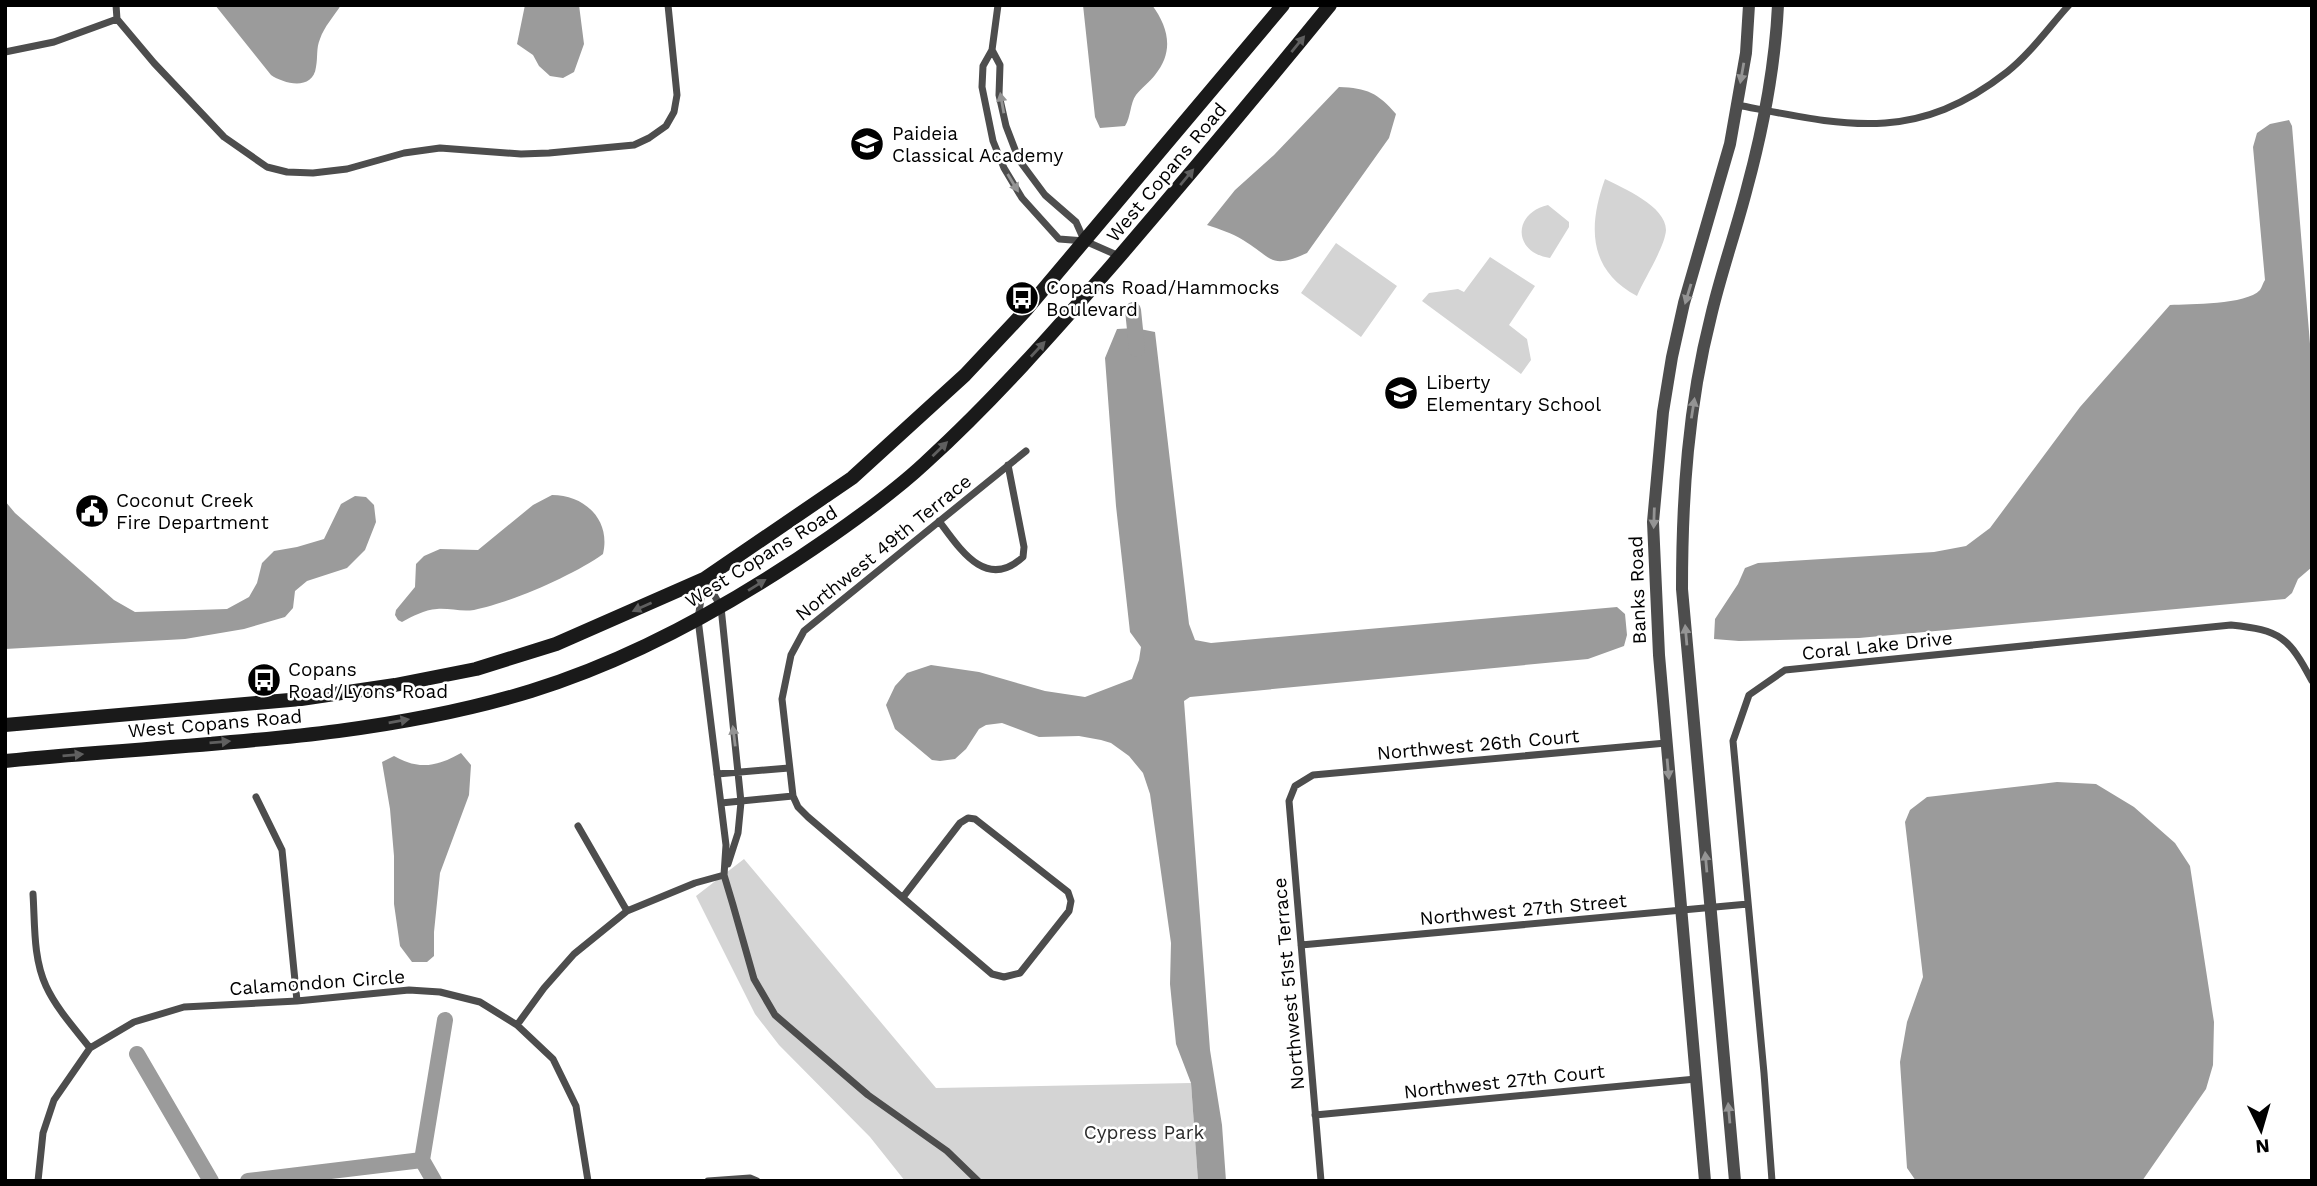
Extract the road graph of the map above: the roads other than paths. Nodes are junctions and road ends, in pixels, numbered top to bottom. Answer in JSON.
{"nodes":[{"id":1,"x":116,"y":5,"type":"edge"},
{"id":2,"x":668,"y":5,"type":"edge"},
{"id":3,"x":998,"y":5,"type":"edge"},
{"id":4,"x":1283,"y":5,"type":"edge"},
{"id":5,"x":1330,"y":5,"type":"edge"},
{"id":6,"x":1749,"y":5,"type":"edge"},
{"id":7,"x":1778,"y":5,"type":"edge"},
{"id":8,"x":2069,"y":5,"type":"edge"},
{"id":9,"x":117,"y":19,"type":"junction"},
{"id":10,"x":992,"y":50,"type":"junction"},
{"id":11,"x":5,"y":52,"type":"edge"},
{"id":12,"x":1737,"y":105,"type":"junction"},
{"id":13,"x":1765,"y":110,"type":"junction"},
{"id":14,"x":1085,"y":241,"type":"junction"},
{"id":15,"x":1119,"y":256,"type":"junction"},
{"id":16,"x":1026,"y":451,"type":"dead end"},
{"id":17,"x":1008,"y":465,"type":"junction"},
{"id":18,"x":939,"y":521,"type":"junction"},
{"id":19,"x":704,"y":579,"type":"junction"},
{"id":20,"x":721,"y":607,"type":"junction"},
{"id":21,"x":698,"y":619,"type":"junction"},
{"id":22,"x":2312,"y":681,"type":"edge"},
{"id":23,"x":5,"y":725,"type":"edge"},
{"id":24,"x":1666,"y":743,"type":"junction"},
{"id":25,"x":5,"y":761,"type":"edge"},
{"id":26,"x":789,"y":768,"type":"junction"},
{"id":27,"x":738,"y":773,"type":"junction"},
{"id":28,"x":717,"y":774,"type":"junction"},
{"id":29,"x":1295,"y":786,"type":"joint"},
{"id":30,"x":793,"y":796,"type":"junction"},
{"id":31,"x":257,"y":797,"type":"dead end"},
{"id":32,"x":741,"y":802,"type":"junction"},
{"id":33,"x":720,"y":803,"type":"junction"},
{"id":34,"x":578,"y":826,"type":"dead end"},
{"id":35,"x":724,"y":875,"type":"junction"},
{"id":36,"x":33,"y":894,"type":"dead end"},
{"id":37,"x":903,"y":897,"type":"junction"},
{"id":38,"x":1748,"y":904,"type":"junction"},
{"id":39,"x":1710,"y":908,"type":"junction"},
{"id":40,"x":627,"y":911,"type":"junction"},
{"id":41,"x":1681,"y":911,"type":"junction"},
{"id":42,"x":1301,"y":945,"type":"junction"},
{"id":43,"x":297,"y":1001,"type":"junction"},
{"id":44,"x":517,"y":1025,"type":"junction"},
{"id":45,"x":90,"y":1048,"type":"junction"},
{"id":46,"x":1696,"y":1079,"type":"junction"},
{"id":47,"x":1315,"y":1115,"type":"junction"},
{"id":48,"x":38,"y":1181,"type":"edge"},
{"id":49,"x":588,"y":1181,"type":"edge"},
{"id":50,"x":708,"y":1181,"type":"edge"},
{"id":51,"x":757,"y":1181,"type":"edge"},
{"id":52,"x":978,"y":1181,"type":"edge"},
{"id":53,"x":1321,"y":1181,"type":"edge"},
{"id":54,"x":1705,"y":1181,"type":"edge"},
{"id":55,"x":1735,"y":1181,"type":"edge"},
{"id":56,"x":1772,"y":1181,"type":"edge"}],
"edges":[{"from":1,"to":9,"type":"street"},
{"from":2,"to":9,"type":"street"},
{"from":3,"to":10,"type":"street"},
{"from":4,"to":14,"type":"main road","name":"West Copans Road"},
{"from":15,"to":5,"type":"main road","name":"West Copans Road","one_way":true},
{"from":6,"to":12,"type":"street","name":"Banks Road","one_way":true},
{"from":7,"to":13,"type":"street"},
{"from":8,"to":13,"type":"street"},
{"from":9,"to":11,"type":"street"},
{"from":14,"to":10,"type":"street","one_way":true},
{"from":10,"to":14,"type":"street","one_way":true},
{"from":12,"to":13,"type":"street"},
{"from":12,"to":24,"type":"street","name":"Banks Road","one_way":true},
{"from":39,"to":13,"type":"street","one_way":true},
{"from":14,"to":15,"type":"street"},
{"from":14,"to":19,"type":"main road","name":"West Copans Road"},
{"from":20,"to":15,"type":"main road","name":"West Copans Road","one_way":true},
{"from":16,"to":17,"type":"street","name":"Northwest 49th Terrace"},
{"from":17,"to":18,"type":"street","name":"Northwest 49th Terrace"},
{"from":17,"to":18,"type":"street"},
{"from":18,"to":26,"type":"street","name":"Northwest 49th Terrace"},
{"from":19,"to":20,"type":"street"},
{"from":19,"to":21,"type":"street"},
{"from":19,"to":23,"type":"main road","name":"West Copans Road","one_way":true},
{"from":20,"to":21,"type":"main road","name":"West Copans Road"},
{"from":27,"to":20,"type":"street","one_way":true},
{"from":25,"to":21,"type":"main road","name":"West Copans Road","one_way":true},
{"from":21,"to":28,"type":"street"},
{"from":22,"to":38,"type":"street","name":"Coral Lake Drive"},
{"from":24,"to":29,"type":"street","name":"Northwest 26th Court"},
{"from":24,"to":41,"type":"street","name":"Banks Road","one_way":true},
{"from":26,"to":27,"type":"street"},
{"from":26,"to":30,"type":"street","name":"Northwest 49th Terrace"},
{"from":27,"to":28,"type":"street"},
{"from":27,"to":32,"type":"street"},
{"from":28,"to":33,"type":"street"},
{"from":29,"to":42,"type":"street","name":"Northwest 51st Terrace"},
{"from":30,"to":32,"type":"street"},
{"from":30,"to":37,"type":"street"},
{"from":31,"to":43,"type":"street"},
{"from":32,"to":33,"type":"street"},
{"from":32,"to":35,"type":"street"},
{"from":33,"to":35,"type":"street"},
{"from":34,"to":40,"type":"street"},
{"from":35,"to":40,"type":"street"},
{"from":35,"to":52,"type":"street"},
{"from":36,"to":45,"type":"street"},
{"from":37,"to":37,"type":"street"},
{"from":38,"to":39,"type":"street","name":"Northwest 27th Street"},
{"from":38,"to":56,"type":"street","name":"Coral Lake Drive"},
{"from":39,"to":41,"type":"street","name":"Northwest 27th Street"},
{"from":55,"to":39,"type":"street","one_way":true},
{"from":40,"to":44,"type":"street"},
{"from":41,"to":42,"type":"street","name":"Northwest 27th Street"},
{"from":41,"to":46,"type":"street","name":"Banks Road"},
{"from":42,"to":47,"type":"street","name":"Northwest 51st Terrace"},
{"from":43,"to":44,"type":"street","name":"Calamondon Circle"},
{"from":43,"to":45,"type":"street","name":"Calamondon Circle"},
{"from":44,"to":49,"type":"street","name":"Calamondon Circle"},
{"from":45,"to":48,"type":"street","name":"Calamondon Circle"},
{"from":46,"to":47,"type":"street","name":"Northwest 27th Court"},
{"from":46,"to":54,"type":"street","name":"Banks Road"},
{"from":47,"to":53,"type":"street","name":"Northwest 51st Terrace"},
{"from":50,"to":51,"type":"street"}]}
